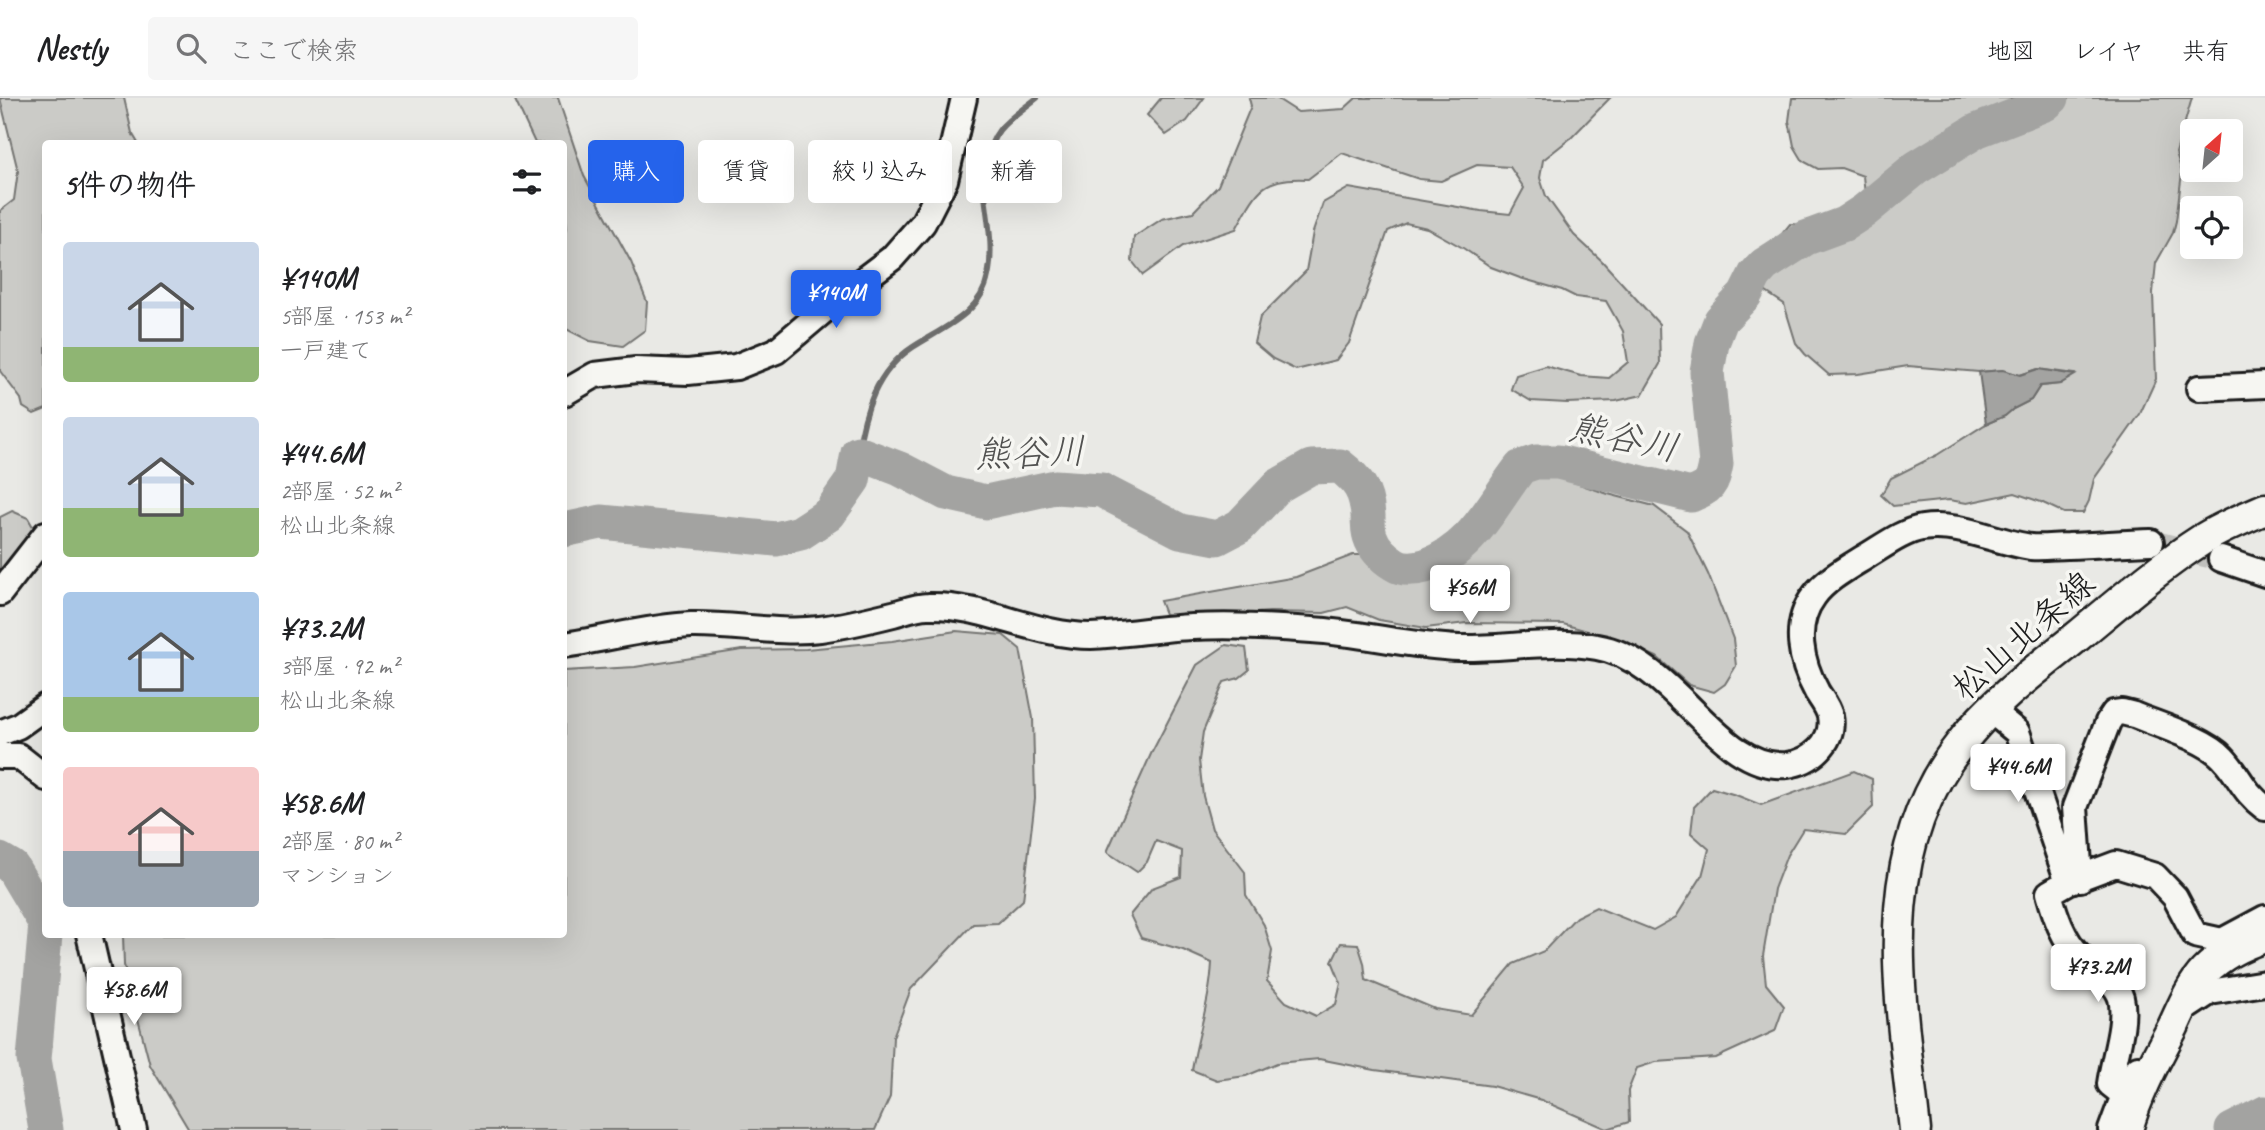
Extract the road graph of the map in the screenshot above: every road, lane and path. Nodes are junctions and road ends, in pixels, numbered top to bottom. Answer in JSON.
{"nodes":[{"id":1,"x":964,"y":98,"type":"edge"},
{"id":2,"x":2265,"y":385,"type":"edge"},
{"id":3,"x":2199,"y":388,"type":"dead end"},
{"id":4,"x":567,"y":391,"type":"edge"},
{"id":5,"x":2265,"y":509,"type":"edge"},
{"id":6,"x":42,"y":539,"type":"edge"},
{"id":7,"x":2151,"y":542,"type":"tunnel mouth"},
{"id":8,"x":2221,"y":559,"type":"tunnel mouth"},
{"id":9,"x":2265,"y":574,"type":"edge"},
{"id":10,"x":0,"y":593,"type":"edge"},
{"id":11,"x":567,"y":645,"type":"edge"},
{"id":12,"x":42,"y":708,"type":"edge"},
{"id":13,"x":1990,"y":710,"type":"junction"},
{"id":14,"x":0,"y":733,"type":"edge"},
{"id":15,"x":0,"y":756,"type":"edge"},
{"id":16,"x":42,"y":775,"type":"edge"},
{"id":17,"x":2265,"y":807,"type":"edge"},
{"id":18,"x":2074,"y":881,"type":"junction"},
{"id":19,"x":2265,"y":918,"type":"edge"},
{"id":20,"x":2250,"y":937,"type":"edge"},
{"id":21,"x":90,"y":938,"type":"edge"},
{"id":22,"x":2265,"y":983,"type":"edge"},
{"id":23,"x":2181,"y":1011,"type":"junction"},
{"id":24,"x":2153,"y":1064,"type":"junction"},
{"id":25,"x":2124,"y":1095,"type":"junction"},
{"id":26,"x":134,"y":1130,"type":"edge"},
{"id":27,"x":1915,"y":1130,"type":"edge"},
{"id":28,"x":2111,"y":1130,"type":"edge"},
{"id":29,"x":2127,"y":1130,"type":"edge"}],
"edges":[{"from":1,"to":4,"type":"street"},
{"from":2,"to":3,"type":"street"},
{"from":5,"to":13,"type":"main road","name":"松山北条線"},
{"from":6,"to":10,"type":"street"},
{"from":7,"to":11,"type":"street"},
{"from":8,"to":9,"type":"street"},
{"from":12,"to":14,"type":"street"},
{"from":13,"to":18,"type":"street"},
{"from":13,"to":27,"type":"main road","name":"松山北条線"},
{"from":15,"to":16,"type":"street"},
{"from":17,"to":18,"type":"street"},
{"from":18,"to":20,"type":"street"},
{"from":18,"to":25,"type":"street"},
{"from":19,"to":20,"type":"street"},
{"from":20,"to":23,"type":"main road"},
{"from":21,"to":26,"type":"street"},
{"from":22,"to":23,"type":"street"},
{"from":23,"to":24,"type":"main road"},
{"from":24,"to":25,"type":"street"},
{"from":24,"to":29,"type":"main road"},
{"from":25,"to":28,"type":"street"}]}
